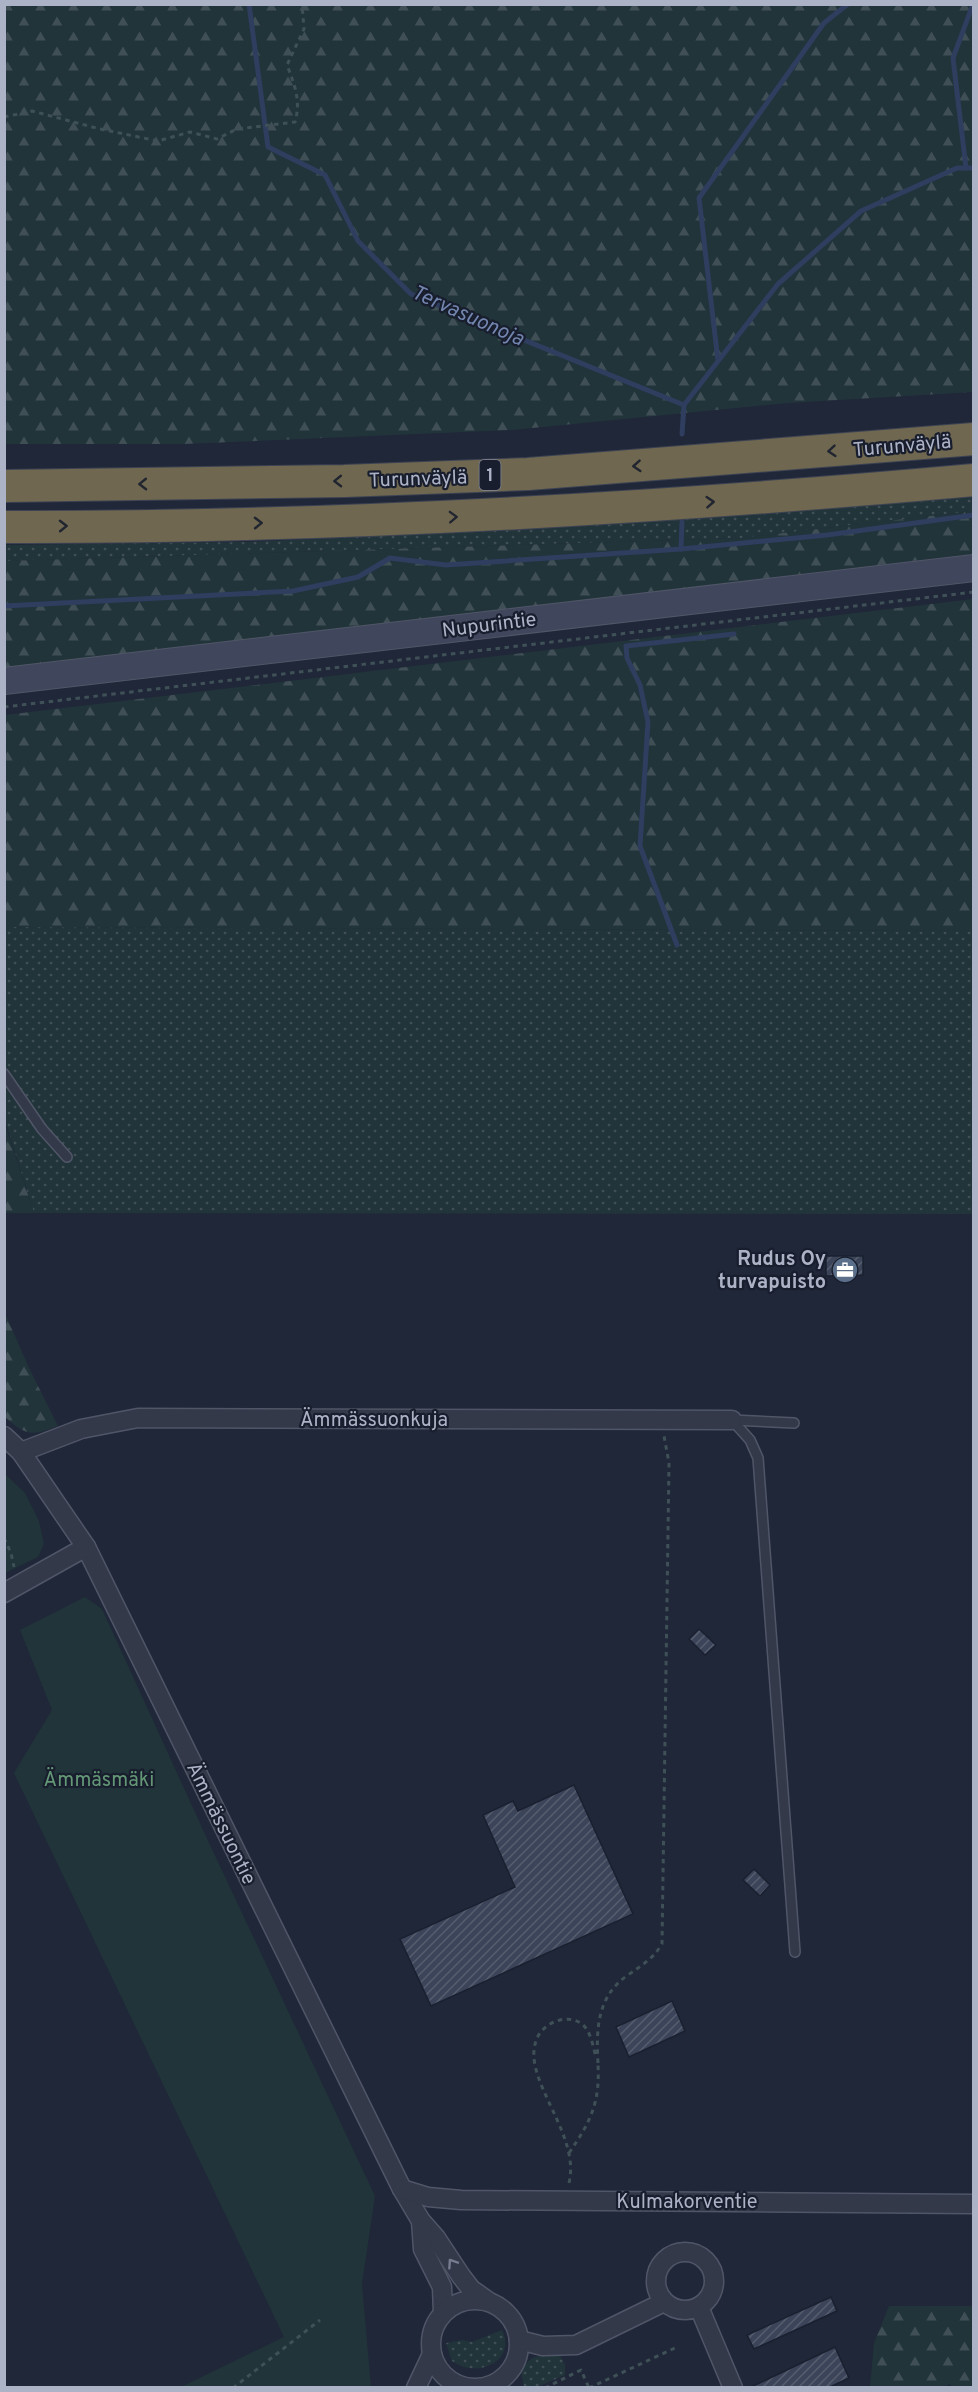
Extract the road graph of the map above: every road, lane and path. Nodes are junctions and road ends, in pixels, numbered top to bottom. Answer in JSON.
{"nodes":[{"id":1,"x":302,"y":4,"type":"edge"},
{"id":2,"x":4,"y":117,"type":"edge"},
{"id":3,"x":974,"y":439,"type":"edge"},
{"id":4,"x":974,"y":480,"type":"edge"},
{"id":5,"x":4,"y":486,"type":"edge"},
{"id":6,"x":4,"y":527,"type":"edge"},
{"id":7,"x":974,"y":568,"type":"edge"},
{"id":8,"x":974,"y":592,"type":"edge"},
{"id":9,"x":4,"y":681,"type":"edge"},
{"id":10,"x":4,"y":707,"type":"edge"},
{"id":11,"x":4,"y":1074,"type":"edge"},
{"id":12,"x":67,"y":1157,"type":"dead end"},
{"id":13,"x":732,"y":1420,"type":"junction"},
{"id":14,"x":656,"y":1421,"type":"junction"},
{"id":15,"x":794,"y":1423,"type":"dead end"},
{"id":16,"x":4,"y":1436,"type":"edge"},
{"id":17,"x":21,"y":1452,"type":"junction"},
{"id":18,"x":4,"y":1538,"type":"edge"},
{"id":19,"x":86,"y":1547,"type":"junction"},
{"id":20,"x":11,"y":1590,"type":"edge"},
{"id":21,"x":795,"y":1953,"type":"dead end"},
{"id":22,"x":598,"y":2063,"type":"junction"},
{"id":23,"x":569,"y":2153,"type":"junction"},
{"id":24,"x":402,"y":2189,"type":"junction"},
{"id":25,"x":561,"y":2200,"type":"junction"},
{"id":26,"x":974,"y":2204,"type":"edge"},
{"id":27,"x":421,"y":2221,"type":"junction"},
{"id":28,"x":488,"y":2301,"type":"junction"},
{"id":29,"x":664,"y":2302,"type":"junction"},
{"id":30,"x":699,"y":2307,"type":"junction"},
{"id":31,"x":443,"y":2313,"type":"junction"},
{"id":32,"x":320,"y":2320,"type":"dead end"},
{"id":33,"x":519,"y":2340,"type":"junction"},
{"id":34,"x":677,"y":2347,"type":"dead end"},
{"id":35,"x":432,"y":2354,"type":"junction"},
{"id":36,"x":511,"y":2380,"type":"edge"},
{"id":37,"x":454,"y":2386,"type":"edge"},
{"id":38,"x":481,"y":2387,"type":"edge"},
{"id":39,"x":233,"y":2388,"type":"edge"},
{"id":40,"x":416,"y":2388,"type":"edge"},
{"id":41,"x":545,"y":2388,"type":"edge"},
{"id":42,"x":589,"y":2388,"type":"edge"},
{"id":43,"x":733,"y":2388,"type":"edge"}],
"edges":[{"from":1,"to":2,"type":"path"},
{"from":3,"to":5,"type":"highway","name":"Turunväylä","number":"1","one_way":true},
{"from":6,"to":4,"type":"highway","name":"Turunväylä","number":"1","one_way":true},
{"from":7,"to":9,"type":"main road","name":"Nupurintie"},
{"from":8,"to":10,"type":"path"},
{"from":11,"to":12,"type":"lane"},
{"from":13,"to":14,"type":"street","name":"Ämmässuonkuja"},
{"from":13,"to":15,"type":"lane"},
{"from":13,"to":21,"type":"lane"},
{"from":14,"to":17,"type":"street","name":"Ämmässuonkuja"},
{"from":14,"to":22,"type":"path"},
{"from":16,"to":17,"type":"street","name":"Ämmässuontie"},
{"from":17,"to":19,"type":"street","name":"Ämmässuontie"},
{"from":18,"to":20,"type":"path"},
{"from":19,"to":20,"type":"street"},
{"from":19,"to":24,"type":"street","name":"Ämmässuontie"},
{"from":22,"to":23,"type":"path"},
{"from":22,"to":23,"type":"path"},
{"from":23,"to":25,"type":"path"},
{"from":24,"to":25,"type":"street","name":"Kulmakorventie"},
{"from":24,"to":27,"type":"street","name":"Ämmässuontie"},
{"from":25,"to":26,"type":"street","name":"Kulmakorventie"},
{"from":28,"to":27,"type":"street","name":"Ämmässuontie","one_way":true},
{"from":27,"to":31,"type":"street","name":"Ämmässuontie"},
{"from":28,"to":31,"type":"street"},
{"from":28,"to":33,"type":"street"},
{"from":29,"to":30,"type":"street"},
{"from":29,"to":30,"type":"street"},
{"from":29,"to":33,"type":"street"},
{"from":30,"to":43,"type":"street"},
{"from":31,"to":35,"type":"street"},
{"from":32,"to":39,"type":"path"},
{"from":33,"to":36,"type":"street"},
{"from":34,"to":42,"type":"path"},
{"from":35,"to":37,"type":"street"},
{"from":35,"to":40,"type":"street"},
{"from":36,"to":38,"type":"street"},
{"from":37,"to":38,"type":"street"},
{"from":41,"to":42,"type":"path"}]}
